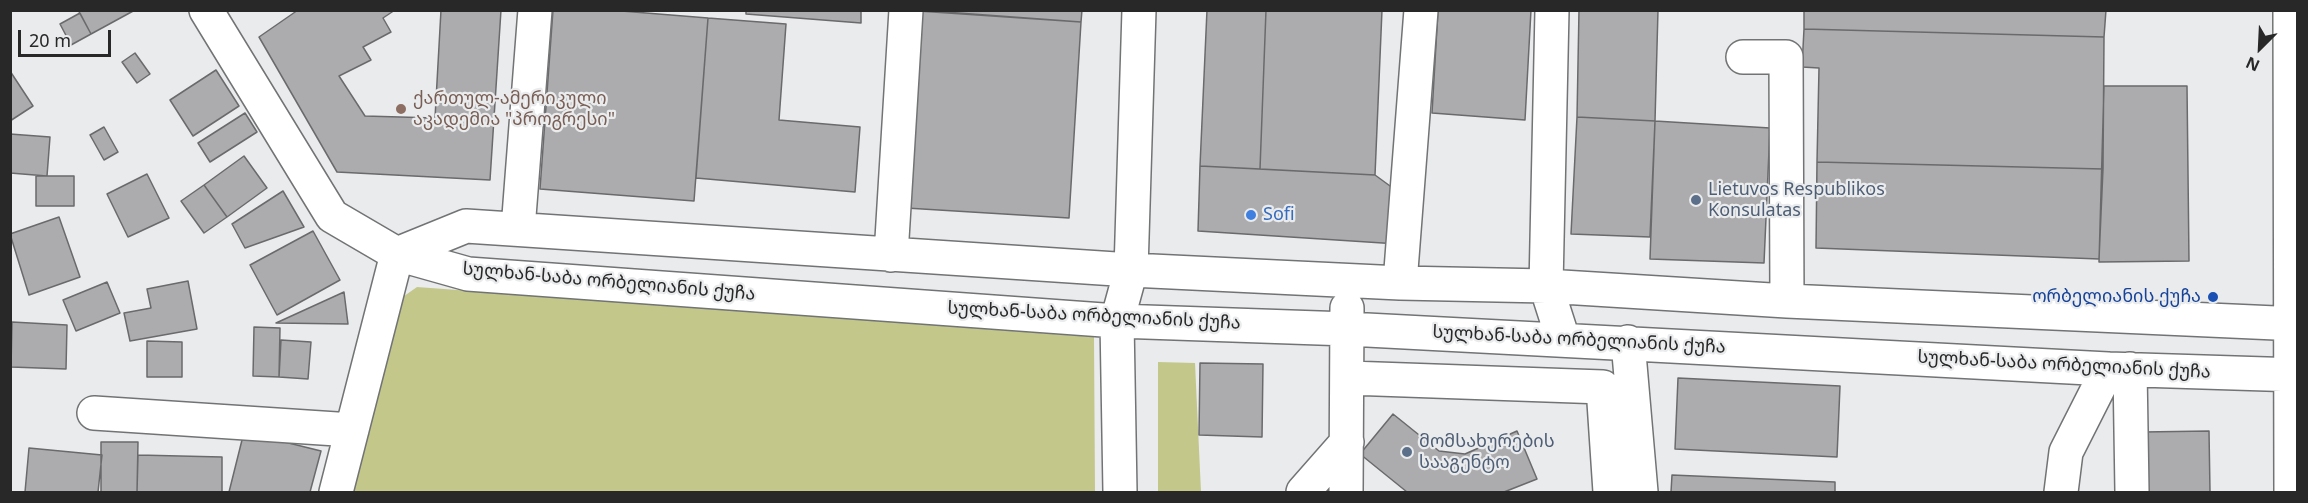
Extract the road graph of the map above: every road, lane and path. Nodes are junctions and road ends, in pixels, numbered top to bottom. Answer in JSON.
{"nodes":[{"id":1,"x":206,"y":10,"type":"edge"},
{"id":2,"x":536,"y":10,"type":"edge"},
{"id":3,"x":906,"y":10,"type":"edge"},
{"id":4,"x":1139,"y":10,"type":"edge"},
{"id":5,"x":1421,"y":10,"type":"edge"},
{"id":6,"x":1552,"y":10,"type":"edge"},
{"id":7,"x":2290,"y":10,"type":"edge"},
{"id":8,"x":1743,"y":57,"type":"dead end"},
{"id":9,"x":518,"y":229,"type":"junction"},
{"id":10,"x":397,"y":254,"type":"junction"},
{"id":11,"x":891,"y":255,"type":"junction"},
{"id":12,"x":1131,"y":270,"type":"junction"},
{"id":13,"x":1347,"y":281,"type":"junction"},
{"id":14,"x":1400,"y":283,"type":"junction"},
{"id":15,"x":1546,"y":286,"type":"junction"},
{"id":16,"x":1787,"y":301,"type":"junction"},
{"id":17,"x":1117,"y":321,"type":"junction"},
{"id":18,"x":2295,"y":323,"type":"edge"},
{"id":19,"x":1348,"y":328,"type":"junction"},
{"id":20,"x":1563,"y":339,"type":"junction"},
{"id":21,"x":1628,"y":342,"type":"junction"},
{"id":22,"x":2119,"y":369,"type":"junction"},
{"id":23,"x":2294,"y":375,"type":"edge"},
{"id":24,"x":1348,"y":378,"type":"junction"},
{"id":25,"x":94,"y":413,"type":"dead end"},
{"id":26,"x":352,"y":430,"type":"junction"},
{"id":27,"x":1347,"y":442,"type":"junction"},
{"id":28,"x":336,"y":492,"type":"edge"},
{"id":29,"x":1120,"y":492,"type":"edge"},
{"id":30,"x":1304,"y":492,"type":"edge"},
{"id":31,"x":1346,"y":492,"type":"edge"},
{"id":32,"x":1610,"y":492,"type":"edge"},
{"id":33,"x":1641,"y":492,"type":"edge"},
{"id":34,"x":2061,"y":492,"type":"edge"},
{"id":35,"x":2132,"y":492,"type":"edge"},
{"id":36,"x":2291,"y":492,"type":"edge"}],
"edges":[{"from":1,"to":10,"type":"street","name":"სულხან-საბა ორბელიანის ქუჩა"},
{"from":2,"to":9,"type":"street"},
{"from":3,"to":11,"type":"street"},
{"from":4,"to":12,"type":"street"},
{"from":5,"to":14,"type":"street"},
{"from":6,"to":15,"type":"street"},
{"from":7,"to":18,"type":"street"},
{"from":8,"to":16,"type":"street"},
{"from":9,"to":10,"type":"street"},
{"from":9,"to":11,"type":"street"},
{"from":10,"to":17,"type":"street","name":"სულხან-საბა ორბელიანის ქუჩა"},
{"from":10,"to":26,"type":"street"},
{"from":11,"to":12,"type":"street"},
{"from":12,"to":13,"type":"street"},
{"from":12,"to":17,"type":"street"},
{"from":13,"to":14,"type":"street"},
{"from":13,"to":19,"type":"street"},
{"from":14,"to":15,"type":"street"},
{"from":15,"to":16,"type":"street"},
{"from":15,"to":20,"type":"street"},
{"from":16,"to":18,"type":"street"},
{"from":17,"to":19,"type":"street","name":"სულხან-საბა ორბელიანის ქუჩა"},
{"from":17,"to":29,"type":"street"},
{"from":18,"to":23,"type":"street"},
{"from":19,"to":20,"type":"street","name":"სულხან-საბა ორბელიანის ქუჩა"},
{"from":19,"to":24,"type":"street"},
{"from":20,"to":21,"type":"street","name":"სულხან-საბა ორბელიანის ქუჩა"},
{"from":21,"to":22,"type":"street","name":"სულხან-საბა ორბელიანის ქუჩა"},
{"from":21,"to":33,"type":"street"},
{"from":22,"to":23,"type":"street","name":"სულხან-საბა ორბელიანის ქუჩა"},
{"from":22,"to":34,"type":"street"},
{"from":22,"to":35,"type":"street"},
{"from":23,"to":36,"type":"street"},
{"from":24,"to":27,"type":"street"},
{"from":24,"to":32,"type":"street"},
{"from":25,"to":26,"type":"street"},
{"from":26,"to":28,"type":"street"},
{"from":27,"to":30,"type":"street"},
{"from":27,"to":31,"type":"street"}]}
